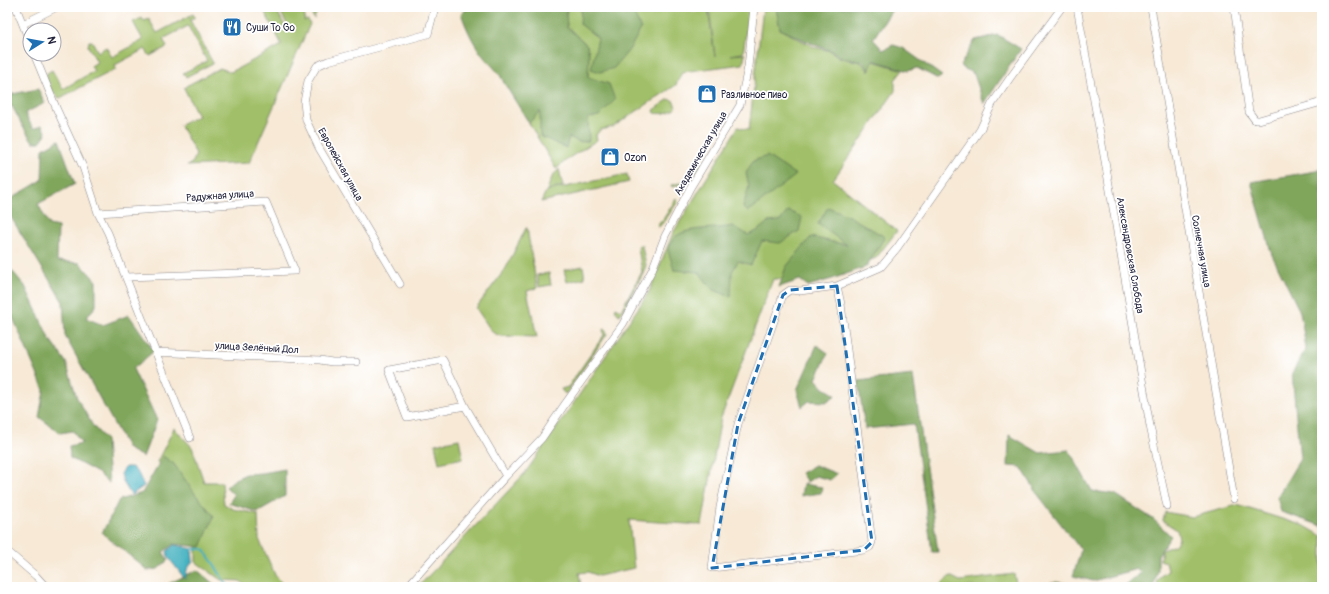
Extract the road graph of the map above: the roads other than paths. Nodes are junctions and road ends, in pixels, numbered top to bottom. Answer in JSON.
{"nodes":[{"id":1,"x":16,"y":7,"type":"edge"},
{"id":2,"x":57,"y":7,"type":"edge"},
{"id":3,"x":435,"y":7,"type":"edge"},
{"id":4,"x":754,"y":7,"type":"edge"},
{"id":5,"x":1062,"y":7,"type":"edge"},
{"id":6,"x":1078,"y":7,"type":"edge"},
{"id":7,"x":1151,"y":7,"type":"edge"},
{"id":8,"x":1234,"y":7,"type":"edge"},
{"id":9,"x":22,"y":22,"type":"edge"},
{"id":10,"x":27,"y":22,"type":"edge"},
{"id":11,"x":37,"y":62,"type":"edge"},
{"id":12,"x":1322,"y":102,"type":"edge"},
{"id":13,"x":98,"y":213,"type":"junction"},
{"id":14,"x":126,"y":277,"type":"junction"},
{"id":15,"x":400,"y":284,"type":"dead end"},
{"id":16,"x":837,"y":286,"type":"junction"},
{"id":17,"x":156,"y":352,"type":"junction"},
{"id":18,"x":356,"y":362,"type":"dead end"},
{"id":19,"x":464,"y":406,"type":"junction"},
{"id":20,"x":190,"y":438,"type":"dead end"},
{"id":21,"x":506,"y":476,"type":"junction"},
{"id":22,"x":1234,"y":499,"type":"dead end"},
{"id":23,"x":1167,"y":506,"type":"dead end"},
{"id":24,"x":7,"y":551,"type":"edge"},
{"id":25,"x":46,"y":587,"type":"edge"},
{"id":26,"x":407,"y":587,"type":"edge"}],
"edges":[{"from":1,"to":9,"type":"street"},
{"from":2,"to":10,"type":"street"},
{"from":3,"to":15,"type":"street","name":"Европейская улица"},
{"from":4,"to":21,"type":"street","name":"Академическая улица"},
{"from":5,"to":16,"type":"street"},
{"from":6,"to":23,"type":"street","name":"Александровская Слобода"},
{"from":7,"to":22,"type":"street","name":"Солнечная улица"},
{"from":8,"to":12,"type":"street"},
{"from":11,"to":13,"type":"street"},
{"from":13,"to":14,"type":"street"},
{"from":13,"to":14,"type":"street","name":"Радужная улица"},
{"from":14,"to":17,"type":"street"},
{"from":16,"to":16,"type":"street"},
{"from":17,"to":18,"type":"street","name":"улица Зелёный Дол"},
{"from":17,"to":20,"type":"street"},
{"from":19,"to":19,"type":"street"},
{"from":19,"to":21,"type":"street"},
{"from":21,"to":26,"type":"street","name":"Академическая улица"},
{"from":24,"to":25,"type":"street"}]}
